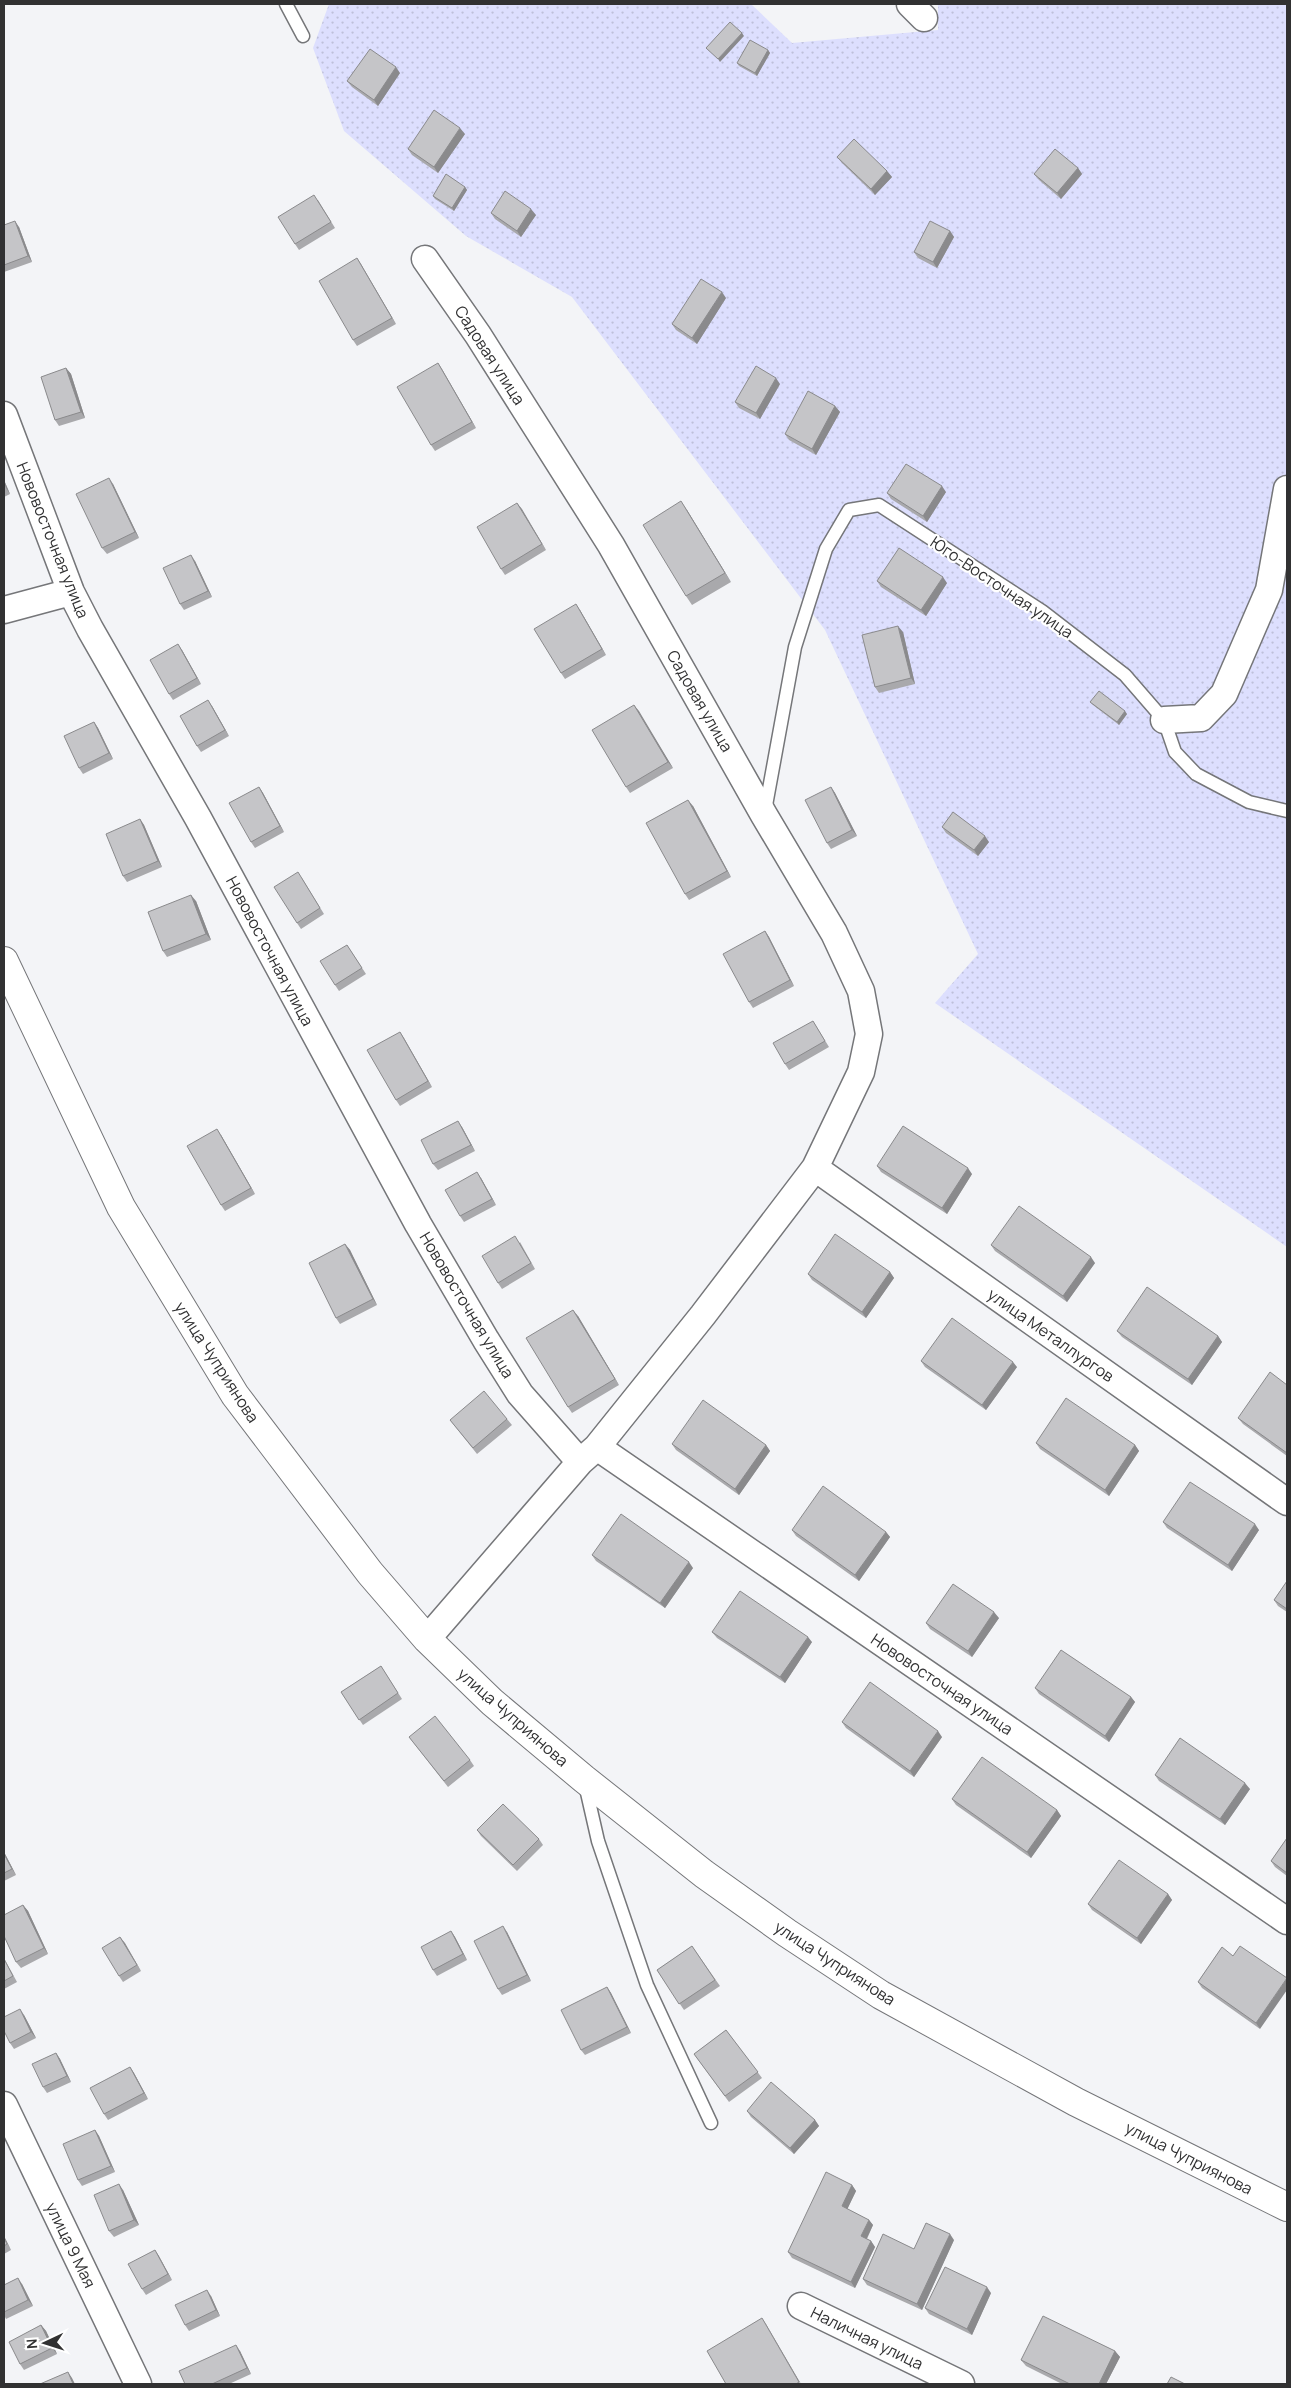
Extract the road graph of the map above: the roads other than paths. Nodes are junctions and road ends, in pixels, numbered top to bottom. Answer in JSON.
{"nodes":[{"id":1,"x":286,"y":4,"type":"edge"},
{"id":2,"x":303,"y":36,"type":"dead end"},
{"id":3,"x":425,"y":259,"type":"dead end"},
{"id":4,"x":4,"y":415,"type":"edge"},
{"id":5,"x":1287,"y":489,"type":"edge"},
{"id":6,"x":71,"y":592,"type":"junction"},
{"id":7,"x":4,"y":610,"type":"edge"},
{"id":8,"x":1164,"y":720,"type":"junction"},
{"id":9,"x":1287,"y":811,"type":"edge"},
{"id":10,"x":764,"y":814,"type":"junction"},
{"id":11,"x":4,"y":961,"type":"edge"},
{"id":12,"x":815,"y":1168,"type":"junction"},
{"id":13,"x":588,"y":1455,"type":"junction"},
{"id":14,"x":1287,"y":1502,"type":"edge"},
{"id":15,"x":427,"y":1639,"type":"junction"},
{"id":16,"x":584,"y":1779,"type":"junction"},
{"id":17,"x":1287,"y":1921,"type":"edge"},
{"id":18,"x":4,"y":2105,"type":"edge"},
{"id":19,"x":711,"y":2123,"type":"dead end"},
{"id":20,"x":1287,"y":2207,"type":"edge"},
{"id":21,"x":801,"y":2306,"type":"dead end"},
{"id":22,"x":138,"y":2384,"type":"edge"},
{"id":23,"x":961,"y":2384,"type":"edge"}],
"edges":[{"from":1,"to":2,"type":"lane"},
{"from":3,"to":10,"type":"street","name":"Садовая улица"},
{"from":4,"to":6,"type":"street","name":"Нововосточная улица"},
{"from":5,"to":8,"type":"street"},
{"from":6,"to":7,"type":"street"},
{"from":6,"to":13,"type":"street","name":"Нововосточная улица"},
{"from":8,"to":9,"type":"lane"},
{"from":8,"to":10,"type":"lane","name":"Юго-Восточная улица"},
{"from":10,"to":12,"type":"street","name":"Садовая улица"},
{"from":11,"to":15,"type":"street","name":"улица Чуприянова"},
{"from":12,"to":13,"type":"street","name":"Садовая улица"},
{"from":12,"to":14,"type":"street","name":"улица Металлургов"},
{"from":13,"to":15,"type":"street","name":"Садовая улица"},
{"from":13,"to":17,"type":"street","name":"Нововосточная улица"},
{"from":15,"to":16,"type":"street","name":"улица Чуприянова"},
{"from":16,"to":19,"type":"lane"},
{"from":16,"to":20,"type":"street","name":"улица Чуприянова"},
{"from":18,"to":22,"type":"street","name":"улица 9 Мая"},
{"from":21,"to":23,"type":"street","name":"Наличная улица"}]}
